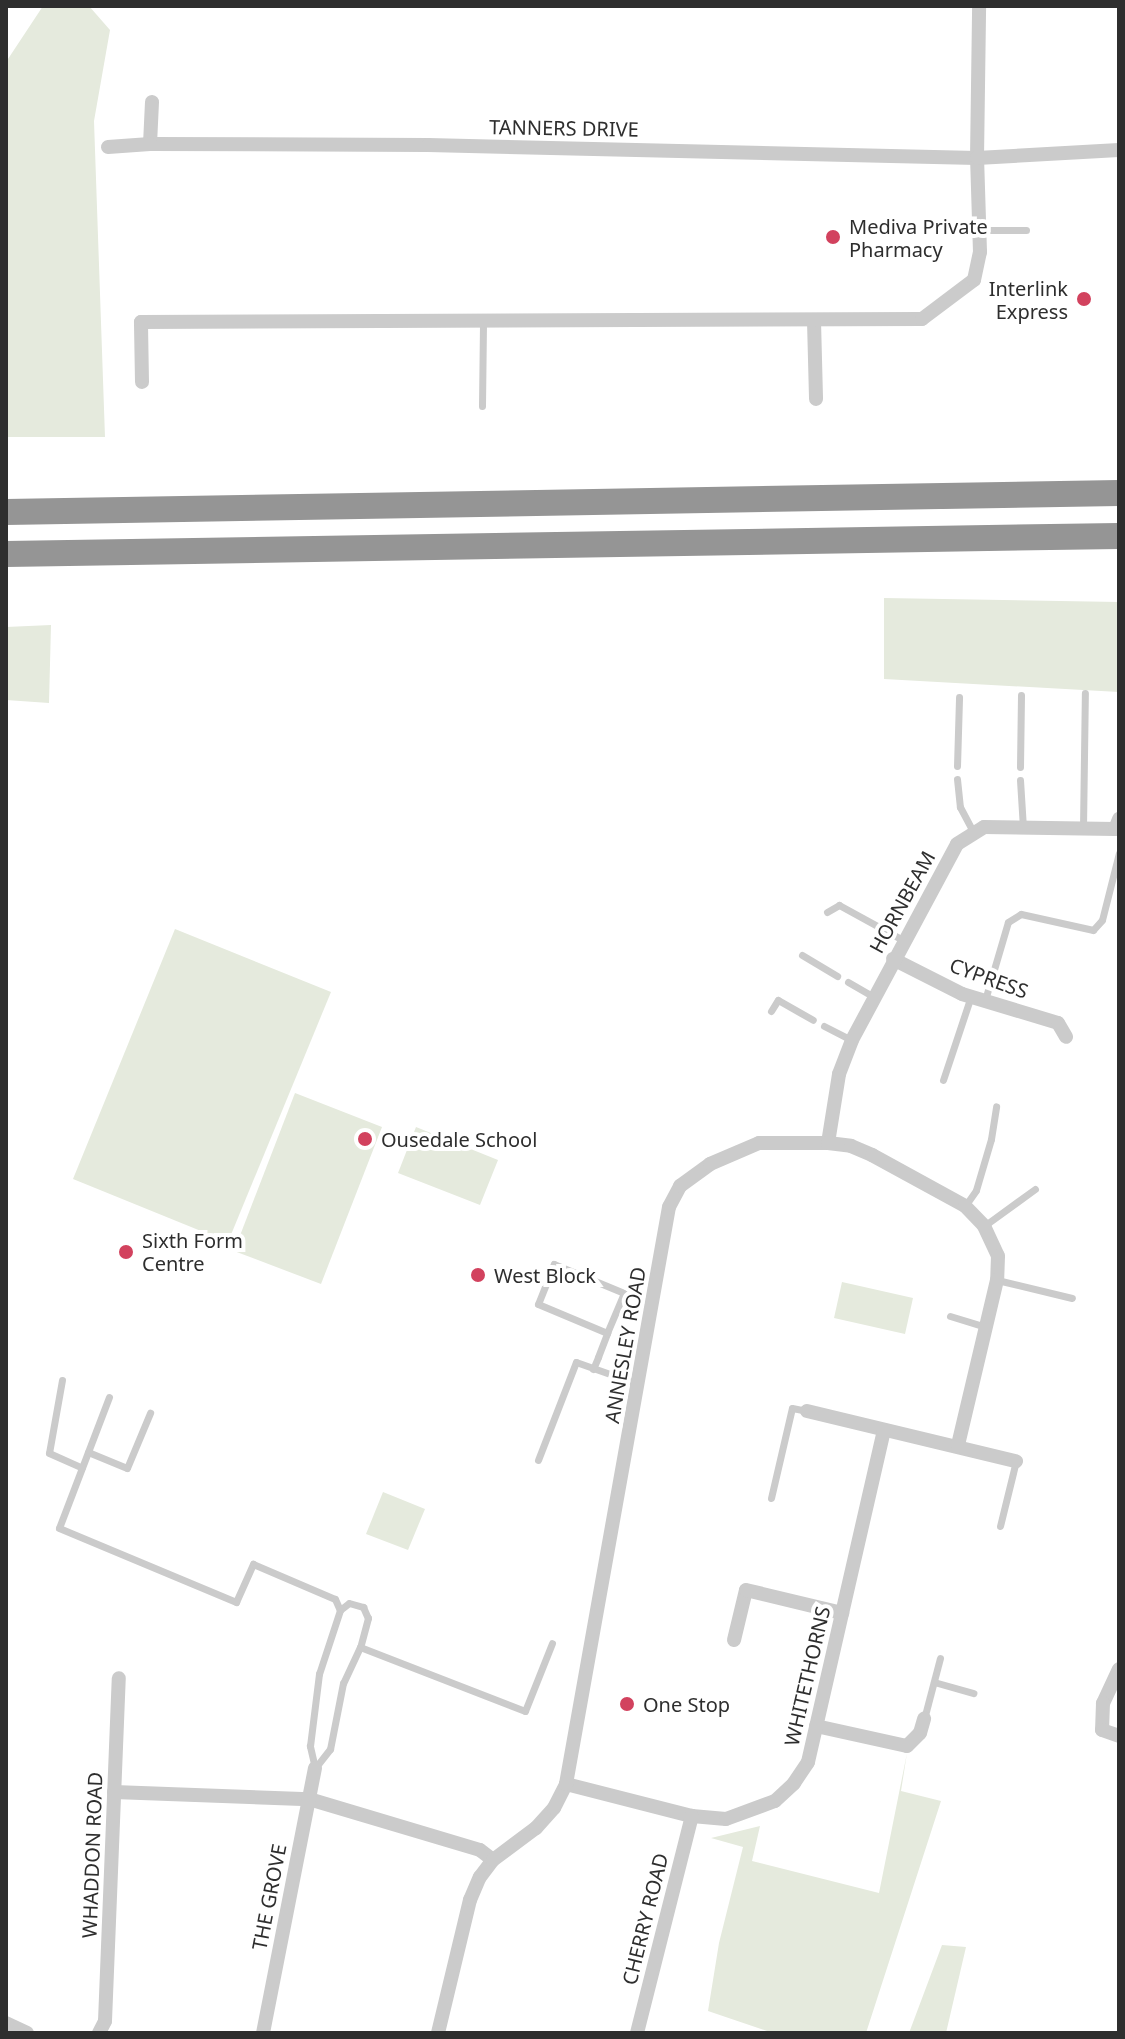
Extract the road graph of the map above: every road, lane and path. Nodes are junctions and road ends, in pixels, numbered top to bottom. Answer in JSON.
{"nodes":[{"id":1,"x":979,"y":6,"type":"edge"},
{"id":2,"x":152,"y":102,"type":"dead end"},
{"id":3,"x":150,"y":144,"type":"junction"},
{"id":4,"x":108,"y":147,"type":"dead end"},
{"id":5,"x":1119,"y":150,"type":"edge"},
{"id":6,"x":977,"y":158,"type":"junction"},
{"id":7,"x":979,"y":230,"type":"junction"},
{"id":8,"x":1026,"y":230,"type":"dead end"},
{"id":9,"x":483,"y":319,"type":"junction"},
{"id":10,"x":814,"y":321,"type":"junction"},
{"id":11,"x":142,"y":382,"type":"dead end"},
{"id":12,"x":816,"y":399,"type":"dead end"},
{"id":13,"x":482,"y":406,"type":"dead end"},
{"id":14,"x":1119,"y":493,"type":"edge"},
{"id":15,"x":6,"y":512,"type":"edge"},
{"id":16,"x":1119,"y":536,"type":"edge"},
{"id":17,"x":6,"y":554,"type":"edge"},
{"id":18,"x":1085,"y":693,"type":"dead end"},
{"id":19,"x":1021,"y":695,"type":"dead end"},
{"id":20,"x":959,"y":697,"type":"dead end"},
{"id":21,"x":957,"y":766,"type":"dead end"},
{"id":22,"x":1020,"y":767,"type":"dead end"},
{"id":23,"x":957,"y":779,"type":"dead end"},
{"id":24,"x":1020,"y":780,"type":"dead end"},
{"id":25,"x":1023,"y":828,"type":"junction"},
{"id":26,"x":1083,"y":828,"type":"junction"},
{"id":27,"x":1118,"y":830,"type":"edge"},
{"id":28,"x":973,"y":831,"type":"junction"},
{"id":29,"x":1119,"y":853,"type":"edge"},
{"id":30,"x":827,"y":912,"type":"dead end"},
{"id":31,"x":903,"y":940,"type":"junction"},
{"id":32,"x":802,"y":955,"type":"dead end"},
{"id":33,"x":893,"y":959,"type":"junction"},
{"id":34,"x":837,"y":976,"type":"dead end"},
{"id":35,"x":848,"y":982,"type":"dead end"},
{"id":36,"x":874,"y":997,"type":"junction"},
{"id":37,"x":978,"y":998,"type":"junction"},
{"id":38,"x":771,"y":1011,"type":"dead end"},
{"id":39,"x":813,"y":1020,"type":"dead end"},
{"id":40,"x":824,"y":1026,"type":"dead end"},
{"id":41,"x":1066,"y":1037,"type":"dead end"},
{"id":42,"x":852,"y":1040,"type":"junction"},
{"id":43,"x":943,"y":1080,"type":"dead end"},
{"id":44,"x":996,"y":1106,"type":"dead end"},
{"id":45,"x":828,"y":1143,"type":"junction"},
{"id":46,"x":1035,"y":1189,"type":"dead end"},
{"id":47,"x":965,"y":1206,"type":"junction"},
{"id":48,"x":984,"y":1226,"type":"junction"},
{"id":49,"x":997,"y":1280,"type":"junction"},
{"id":50,"x":1072,"y":1298,"type":"dead end"},
{"id":51,"x":950,"y":1316,"type":"dead end"},
{"id":52,"x":986,"y":1327,"type":"junction"},
{"id":53,"x":607,"y":1333,"type":"junction"},
{"id":54,"x":593,"y":1369,"type":"junction"},
{"id":55,"x":62,"y":1380,"type":"dead end"},
{"id":56,"x":638,"y":1384,"type":"junction"},
{"id":57,"x":109,"y":1397,"type":"dead end"},
{"id":58,"x":807,"y":1411,"type":"joint"},
{"id":59,"x":150,"y":1413,"type":"dead end"},
{"id":60,"x":884,"y":1431,"type":"junction"},
{"id":61,"x":958,"y":1445,"type":"junction"},
{"id":62,"x":88,"y":1452,"type":"junction"},
{"id":63,"x":538,"y":1460,"type":"dead end"},
{"id":64,"x":1016,"y":1461,"type":"joint"},
{"id":65,"x":82,"y":1468,"type":"junction"},
{"id":66,"x":771,"y":1498,"type":"dead end"},
{"id":67,"x":1000,"y":1526,"type":"dead end"},
{"id":68,"x":340,"y":1610,"type":"junction"},
{"id":69,"x":842,"y":1613,"type":"junction"},
{"id":70,"x":734,"y":1640,"type":"dead end"},
{"id":71,"x":552,"y":1643,"type":"dead end"},
{"id":72,"x":360,"y":1647,"type":"junction"},
{"id":73,"x":940,"y":1658,"type":"dead end"},
{"id":74,"x":1119,"y":1669,"type":"edge"},
{"id":75,"x":119,"y":1678,"type":"dead end"},
{"id":76,"x":934,"y":1682,"type":"junction"},
{"id":77,"x":973,"y":1693,"type":"dead end"},
{"id":78,"x":924,"y":1719,"type":"joint"},
{"id":79,"x":816,"y":1726,"type":"junction"},
{"id":80,"x":1119,"y":1736,"type":"edge"},
{"id":81,"x":315,"y":1768,"type":"junction"},
{"id":82,"x":566,"y":1784,"type":"junction"},
{"id":83,"x":114,"y":1792,"type":"junction"},
{"id":84,"x":309,"y":1799,"type":"junction"},
{"id":85,"x":692,"y":1816,"type":"junction"},
{"id":86,"x":493,"y":1860,"type":"junction"},
{"id":87,"x":6,"y":2023,"type":"edge"},
{"id":88,"x":27,"y":2033,"type":"edge"},
{"id":89,"x":99,"y":2033,"type":"edge"},
{"id":90,"x":263,"y":2033,"type":"edge"},
{"id":91,"x":438,"y":2033,"type":"edge"},
{"id":92,"x":637,"y":2033,"type":"edge"}],
"edges":[{"from":1,"to":6,"type":"street"},
{"from":2,"to":3,"type":"street"},
{"from":3,"to":4,"type":"street","name":"TANNERS DRIVE"},
{"from":3,"to":6,"type":"street","name":"TANNERS DRIVE"},
{"from":5,"to":6,"type":"street","name":"TANNERS DRIVE"},
{"from":6,"to":7,"type":"street"},
{"from":7,"to":8,"type":"lane"},
{"from":7,"to":10,"type":"street"},
{"from":9,"to":10,"type":"street"},
{"from":9,"to":11,"type":"street"},
{"from":9,"to":13,"type":"lane"},
{"from":10,"to":12,"type":"street"},
{"from":14,"to":15,"type":"highway"},
{"from":16,"to":17,"type":"highway"},
{"from":18,"to":26,"type":"lane"},
{"from":19,"to":22,"type":"lane"},
{"from":20,"to":21,"type":"lane"},
{"from":23,"to":28,"type":"lane"},
{"from":24,"to":25,"type":"lane"},
{"from":25,"to":26,"type":"street"},
{"from":25,"to":28,"type":"street"},
{"from":26,"to":27,"type":"street"},
{"from":28,"to":31,"type":"street","name":"HORNBEAM"},
{"from":29,"to":37,"type":"lane"},
{"from":30,"to":31,"type":"lane"},
{"from":31,"to":33,"type":"street","name":"HORNBEAM"},
{"from":32,"to":34,"type":"lane"},
{"from":33,"to":36,"type":"street","name":"HORNBEAM"},
{"from":33,"to":37,"type":"street","name":"CYPRESS"},
{"from":35,"to":36,"type":"lane"},
{"from":36,"to":42,"type":"street","name":"HORNBEAM"},
{"from":37,"to":41,"type":"street","name":"CYPRESS"},
{"from":37,"to":43,"type":"lane"},
{"from":38,"to":39,"type":"lane"},
{"from":40,"to":42,"type":"lane"},
{"from":42,"to":45,"type":"street","name":"HORNBEAM"},
{"from":44,"to":47,"type":"lane"},
{"from":45,"to":47,"type":"street","name":"ANNESLEY ROAD"},
{"from":45,"to":56,"type":"street","name":"ANNESLEY ROAD"},
{"from":46,"to":48,"type":"lane"},
{"from":47,"to":48,"type":"street","name":"ANNESLEY ROAD"},
{"from":48,"to":49,"type":"street","name":"ANNESLEY ROAD"},
{"from":49,"to":50,"type":"lane"},
{"from":49,"to":52,"type":"street","name":"ANNESLEY ROAD"},
{"from":51,"to":52,"type":"lane"},
{"from":52,"to":61,"type":"street","name":"ANNESLEY ROAD"},
{"from":53,"to":53,"type":"lane"},
{"from":53,"to":54,"type":"lane"},
{"from":54,"to":56,"type":"lane"},
{"from":54,"to":63,"type":"lane"},
{"from":55,"to":65,"type":"lane"},
{"from":56,"to":82,"type":"street","name":"ANNESLEY ROAD"},
{"from":57,"to":62,"type":"lane"},
{"from":58,"to":60,"type":"street"},
{"from":58,"to":66,"type":"lane"},
{"from":59,"to":62,"type":"lane"},
{"from":60,"to":61,"type":"street"},
{"from":60,"to":69,"type":"street","name":"WHITETHORNS"},
{"from":61,"to":64,"type":"street"},
{"from":62,"to":65,"type":"lane"},
{"from":64,"to":67,"type":"lane"},
{"from":65,"to":68,"type":"lane"},
{"from":68,"to":72,"type":"lane"},
{"from":68,"to":81,"type":"lane"},
{"from":69,"to":70,"type":"street"},
{"from":69,"to":79,"type":"street","name":"WHITETHORNS"},
{"from":71,"to":72,"type":"lane"},
{"from":72,"to":81,"type":"lane"},
{"from":73,"to":76,"type":"lane"},
{"from":74,"to":80,"type":"street"},
{"from":75,"to":83,"type":"street","name":"WHADDON ROAD"},
{"from":76,"to":77,"type":"lane"},
{"from":76,"to":78,"type":"lane"},
{"from":78,"to":79,"type":"street"},
{"from":79,"to":85,"type":"street","name":"WHITETHORNS"},
{"from":81,"to":84,"type":"street","name":"THE GROVE"},
{"from":82,"to":85,"type":"street","name":"WHITETHORNS"},
{"from":82,"to":86,"type":"street","name":"ANNESLEY ROAD"},
{"from":83,"to":84,"type":"street"},
{"from":83,"to":89,"type":"street","name":"WHADDON ROAD"},
{"from":84,"to":86,"type":"street"},
{"from":84,"to":90,"type":"street","name":"THE GROVE"},
{"from":85,"to":92,"type":"street","name":"CHERRY ROAD"},
{"from":86,"to":91,"type":"street","name":"ANNESLEY ROAD"},
{"from":87,"to":88,"type":"street"}]}
